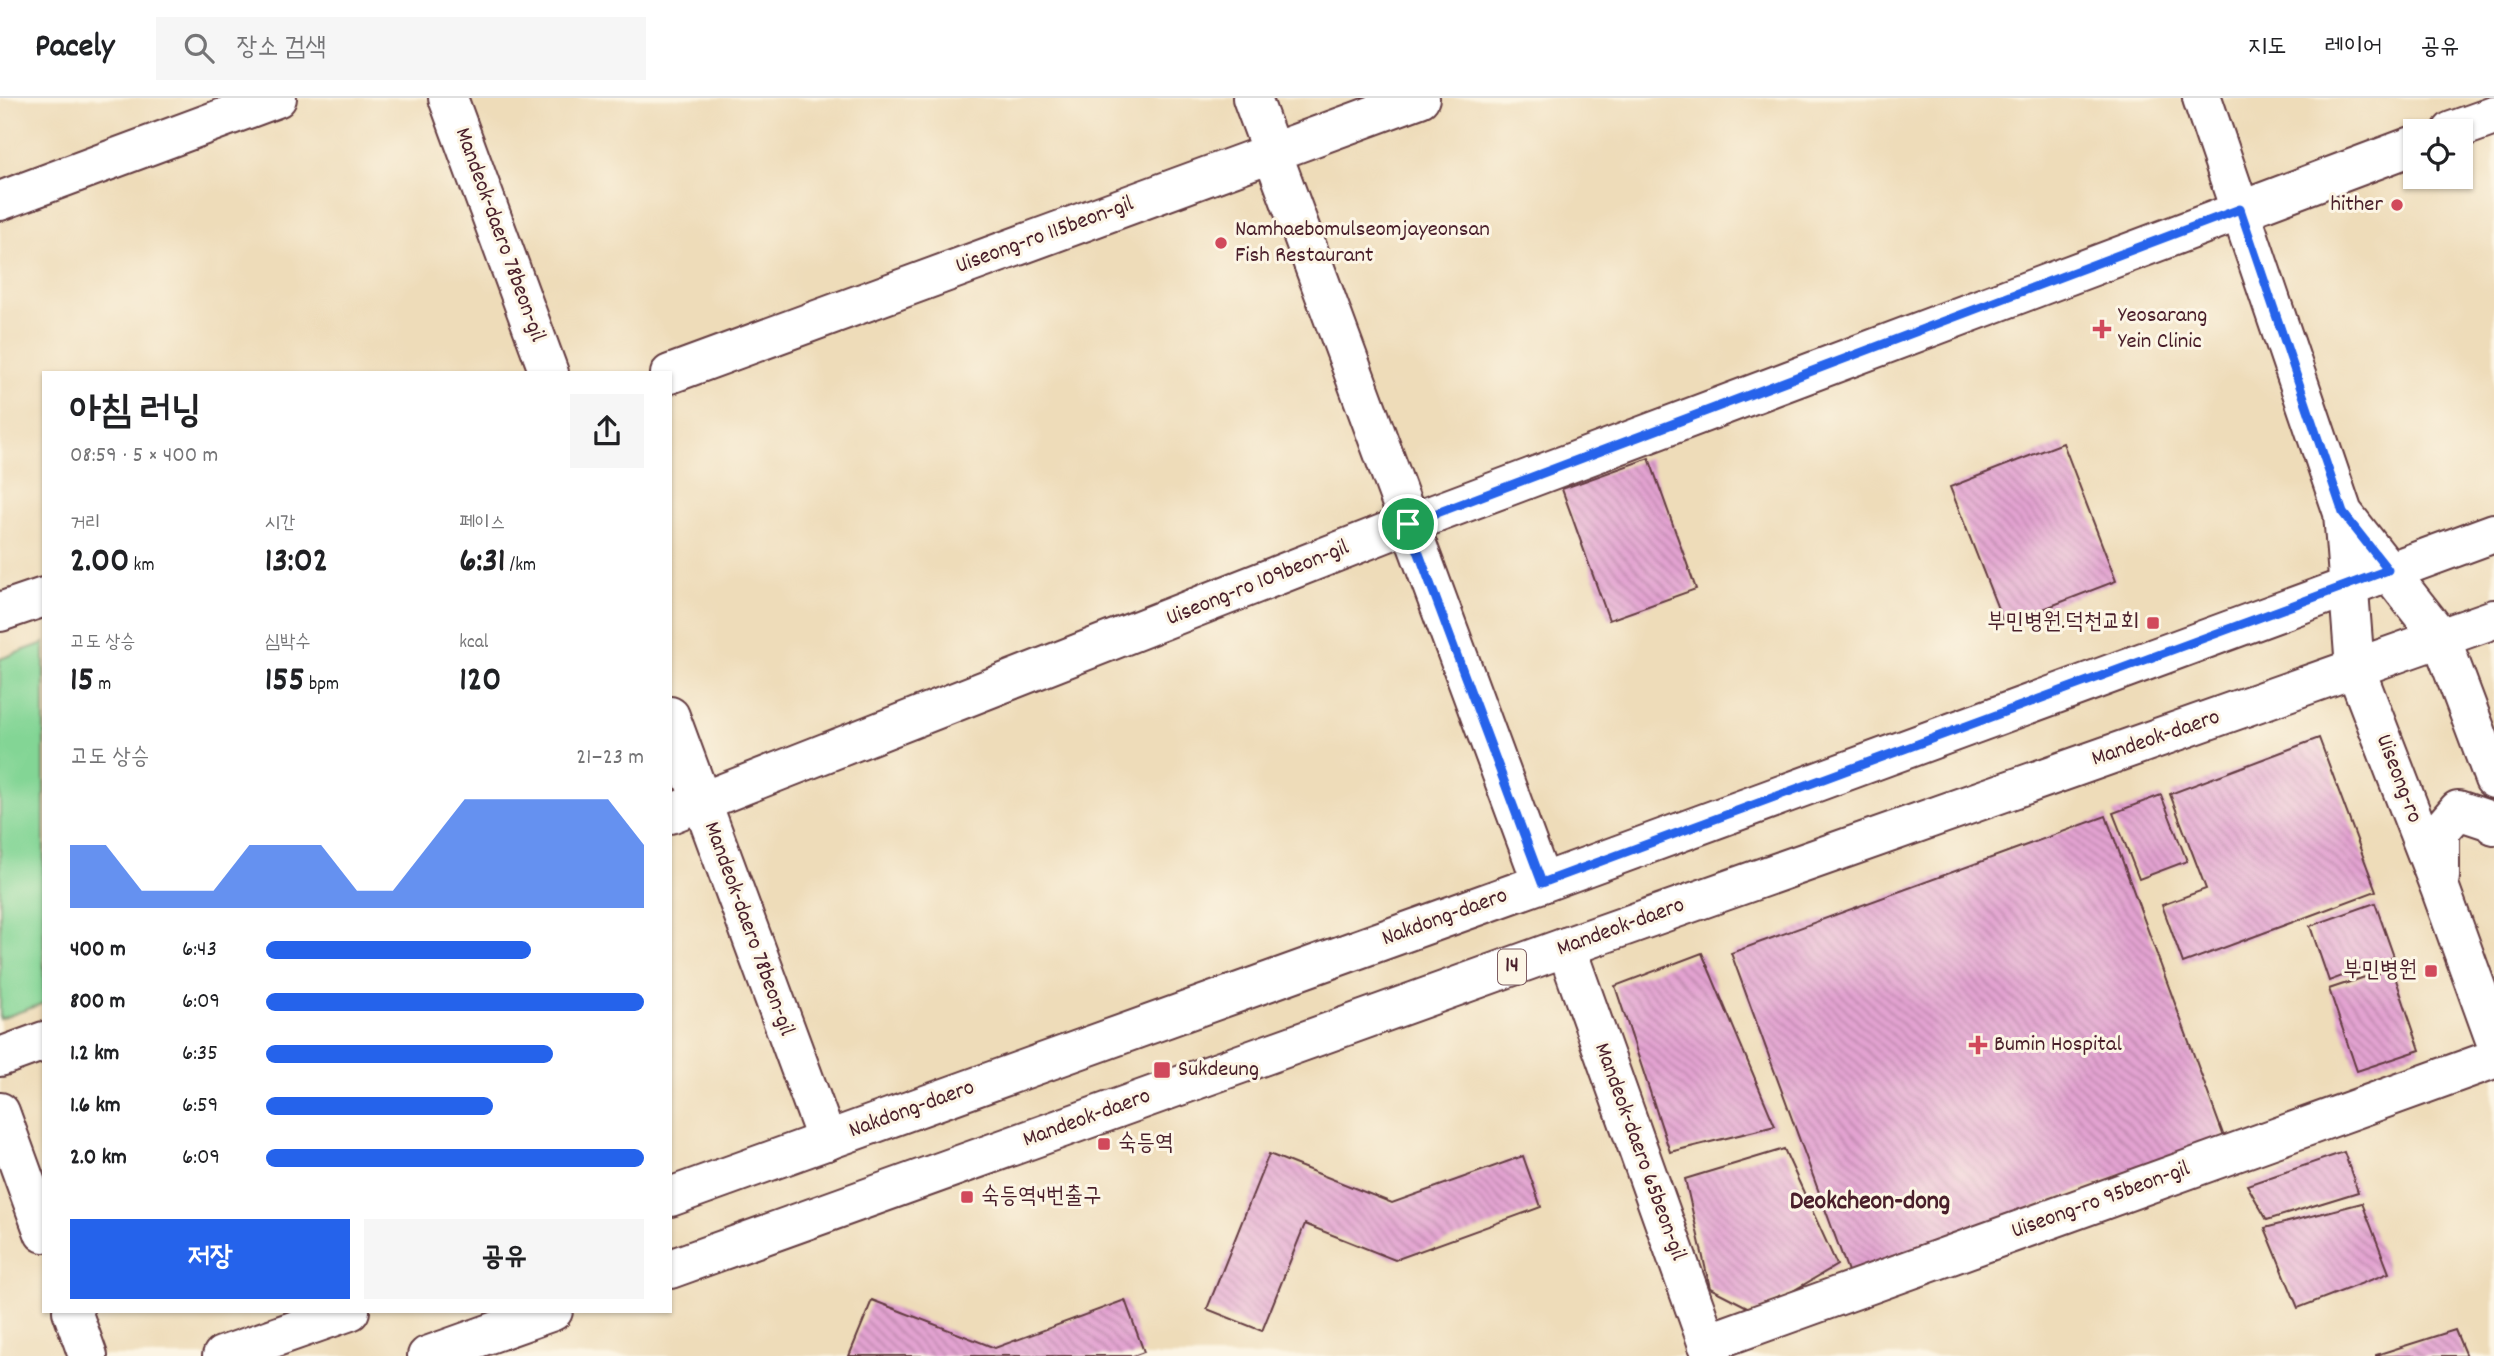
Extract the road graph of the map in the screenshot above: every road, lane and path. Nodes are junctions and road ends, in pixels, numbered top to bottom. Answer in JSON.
{"nodes":[{"id":1,"x":277,"y":98,"type":"edge"},
{"id":2,"x":448,"y":98,"type":"edge"},
{"id":3,"x":1252,"y":98,"type":"edge"},
{"id":4,"x":1420,"y":98,"type":"edge"},
{"id":5,"x":2202,"y":98,"type":"edge"},
{"id":6,"x":2494,"y":116,"type":"edge"},
{"id":7,"x":2473,"y":124,"type":"edge"},
{"id":8,"x":2403,"y":149,"type":"edge"},
{"id":9,"x":1272,"y":152,"type":"junction"},
{"id":10,"x":0,"y":201,"type":"edge"},
{"id":11,"x":2240,"y":209,"type":"junction"},
{"id":12,"x":548,"y":371,"type":"edge"},
{"id":13,"x":672,"y":373,"type":"edge"},
{"id":14,"x":2343,"y":513,"type":"junction"},
{"id":15,"x":1408,"y":524,"type":"junction"},
{"id":16,"x":2494,"y":533,"type":"edge"},
{"id":17,"x":2388,"y":570,"type":"junction"},
{"id":18,"x":2349,"y":586,"type":"junction"},
{"id":19,"x":42,"y":598,"type":"edge"},
{"id":20,"x":0,"y":612,"type":"edge"},
{"id":21,"x":2494,"y":619,"type":"edge"},
{"id":22,"x":2441,"y":638,"type":"junction"},
{"id":23,"x":2355,"y":668,"type":"junction"},
{"id":24,"x":672,"y":728,"type":"edge"},
{"id":25,"x":2494,"y":779,"type":"edge"},
{"id":26,"x":686,"y":809,"type":"edge"},
{"id":27,"x":2494,"y":825,"type":"edge"},
{"id":28,"x":1542,"y":883,"type":"junction"},
{"id":29,"x":2440,"y":888,"type":"junction"},
{"id":30,"x":1566,"y":947,"type":"junction"},
{"id":31,"x":2494,"y":968,"type":"edge"},
{"id":32,"x":2494,"y":1037,"type":"edge"},
{"id":33,"x":42,"y":1042,"type":"edge"},
{"id":34,"x":0,"y":1057,"type":"edge"},
{"id":35,"x":2494,"y":1059,"type":"edge"},
{"id":36,"x":0,"y":1112,"type":"edge"},
{"id":37,"x":827,"y":1141,"type":"junction"},
{"id":38,"x":672,"y":1196,"type":"edge"},
{"id":39,"x":42,"y":1228,"type":"edge"},
{"id":40,"x":672,"y":1268,"type":"edge"},
{"id":41,"x":73,"y":1313,"type":"edge"},
{"id":42,"x":343,"y":1313,"type":"edge"},
{"id":43,"x":547,"y":1313,"type":"edge"},
{"id":44,"x":1710,"y":1350,"type":"edge"},
{"id":45,"x":89,"y":1356,"type":"edge"},
{"id":46,"x":222,"y":1356,"type":"edge"},
{"id":47,"x":427,"y":1356,"type":"edge"}],
"edges":[{"from":1,"to":10,"type":"street"},
{"from":2,"to":12,"type":"street","name":"Mandeok-daero 78beon-gil"},
{"from":3,"to":9,"type":"street"},
{"from":4,"to":9,"type":"street","name":"Uiseong-ro 115beon-gil"},
{"from":5,"to":11,"type":"street","name":"Uiseong-ro"},
{"from":6,"to":7,"type":"street"},
{"from":8,"to":11,"type":"street","name":"Uiseong-ro 109beon-gil"},
{"from":9,"to":13,"type":"street","name":"Uiseong-ro 115beon-gil"},
{"from":9,"to":15,"type":"street"},
{"from":11,"to":14,"type":"street","name":"Uiseong-ro"},
{"from":11,"to":15,"type":"street","name":"Uiseong-ro 109beon-gil"},
{"from":14,"to":17,"type":"street","name":"Uiseong-ro"},
{"from":14,"to":18,"type":"street","name":"Uiseong-ro"},
{"from":15,"to":26,"type":"street","name":"Uiseong-ro 109beon-gil"},
{"from":15,"to":28,"type":"street"},
{"from":16,"to":17,"type":"street","name":"Nakdong-daero"},
{"from":17,"to":18,"type":"street","name":"Nakdong-daero"},
{"from":17,"to":22,"type":"street","name":"Uiseong-ro"},
{"from":18,"to":23,"type":"street","name":"Uiseong-ro"},
{"from":18,"to":28,"type":"street","name":"Nakdong-daero"},
{"from":19,"to":20,"type":"street"},
{"from":21,"to":22,"type":"street","name":"Mandeok-daero","number":"14"},
{"from":22,"to":23,"type":"street","name":"Mandeok-daero","number":"14"},
{"from":22,"to":25,"type":"street","name":"Uiseong-ro"},
{"from":23,"to":29,"type":"street","name":"Uiseong-ro"},
{"from":23,"to":30,"type":"street","name":"Mandeok-daero","number":"14"},
{"from":24,"to":26,"type":"street","name":"Mandeok-daero 78beon-gil"},
{"from":26,"to":37,"type":"street","name":"Mandeok-daero 78beon-gil"},
{"from":27,"to":29,"type":"street"},
{"from":28,"to":37,"type":"street","name":"Nakdong-daero"},
{"from":29,"to":31,"type":"street"},
{"from":29,"to":32,"type":"street","name":"Uiseong-ro"},
{"from":30,"to":40,"type":"street","name":"Mandeok-daero","number":"14"},
{"from":30,"to":44,"type":"street","name":"Mandeok-daero 65beon-gil"},
{"from":33,"to":34,"type":"street"},
{"from":35,"to":44,"type":"street","name":"Uiseong-ro 95beon-gil"},
{"from":36,"to":39,"type":"street"},
{"from":37,"to":38,"type":"street","name":"Nakdong-daero"},
{"from":41,"to":45,"type":"street"},
{"from":42,"to":46,"type":"street"},
{"from":43,"to":47,"type":"street"}]}
